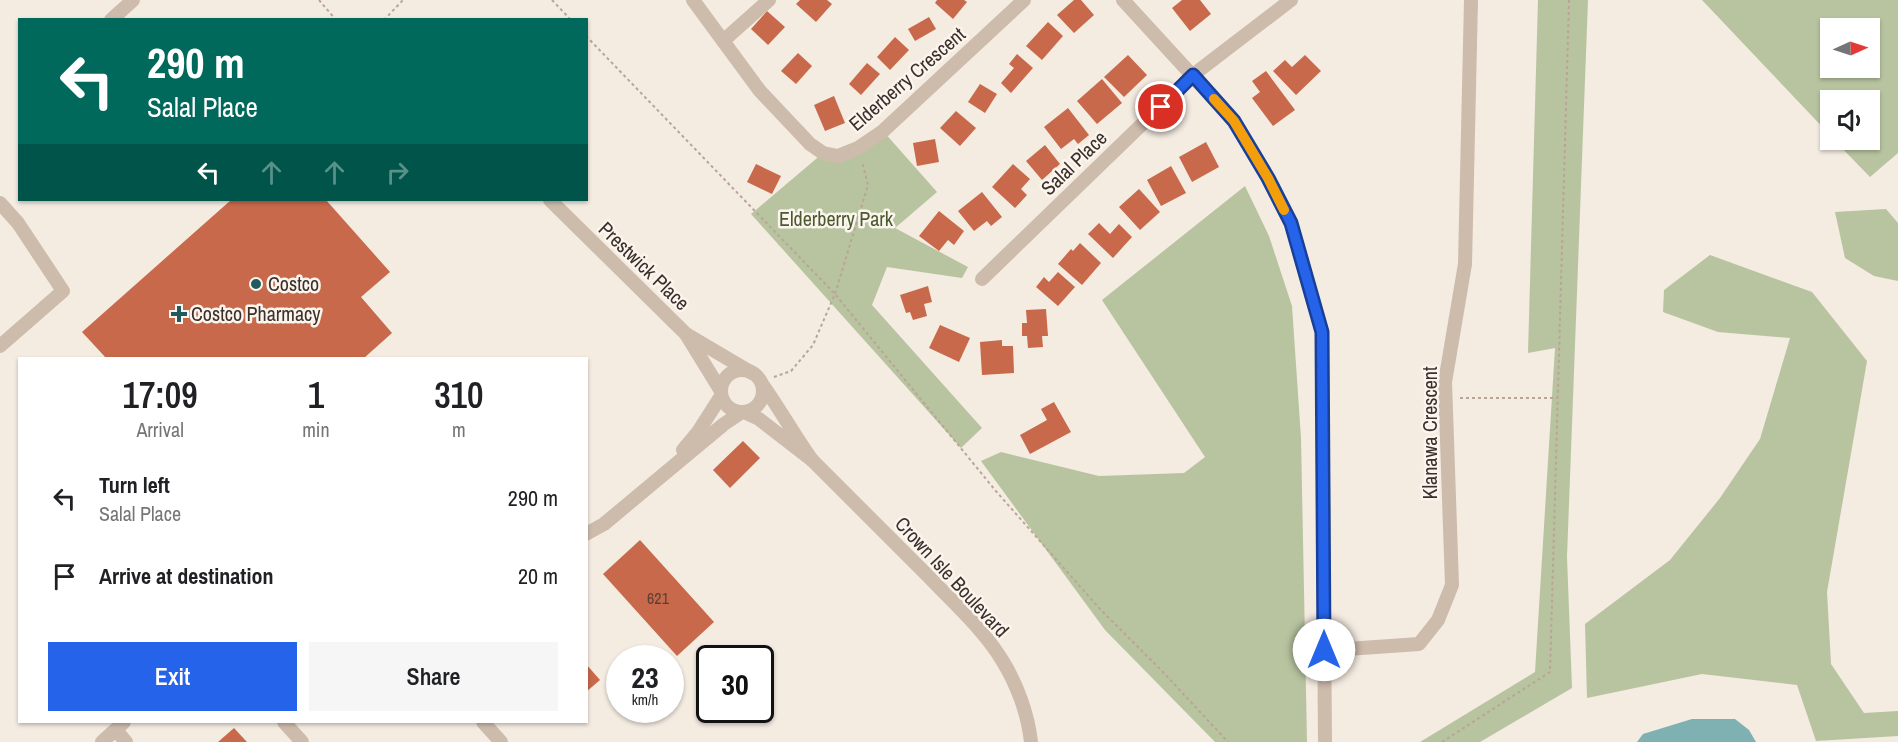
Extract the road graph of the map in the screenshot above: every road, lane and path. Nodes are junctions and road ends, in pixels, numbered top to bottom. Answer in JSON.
{"nodes":[{"id":1,"x":133,"y":0,"type":"edge"},
{"id":2,"x":319,"y":0,"type":"edge"},
{"id":3,"x":404,"y":0,"type":"edge"},
{"id":4,"x":552,"y":0,"type":"edge"},
{"id":5,"x":693,"y":0,"type":"edge"},
{"id":6,"x":769,"y":0,"type":"edge"},
{"id":7,"x":1024,"y":0,"type":"edge"},
{"id":8,"x":1123,"y":0,"type":"edge"},
{"id":9,"x":1291,"y":0,"type":"edge"},
{"id":10,"x":1471,"y":0,"type":"edge"},
{"id":11,"x":1569,"y":0,"type":"edge"},
{"id":12,"x":113,"y":18,"type":"edge"},
{"id":13,"x":334,"y":18,"type":"edge"},
{"id":14,"x":386,"y":18,"type":"edge"},
{"id":15,"x":569,"y":18,"type":"edge"},
{"id":16,"x":588,"y":38,"type":"edge"},
{"id":17,"x":723,"y":41,"type":"junction"},
{"id":18,"x":1193,"y":75,"type":"junction"},
{"id":19,"x":858,"y":148,"type":"junction"},
{"id":20,"x":551,"y":201,"type":"edge"},
{"id":21,"x":0,"y":203,"type":"edge"},
{"id":22,"x":982,"y":279,"type":"dead end"},
{"id":23,"x":835,"y":294,"type":"junction"},
{"id":24,"x":686,"y":334,"type":"junction"},
{"id":25,"x":0,"y":346,"type":"edge"},
{"id":26,"x":758,"y":380,"type":"junction"},
{"id":27,"x":721,"y":393,"type":"junction"},
{"id":28,"x":1445,"y":398,"type":"junction"},
{"id":29,"x":1558,"y":398,"type":"junction"},
{"id":30,"x":743,"y":412,"type":"junction"},
{"id":31,"x":812,"y":460,"type":"junction"},
{"id":32,"x":665,"y":473,"type":"junction"},
{"id":33,"x":588,"y":533,"type":"edge"},
{"id":34,"x":1324,"y":673,"type":"junction"},
{"id":35,"x":285,"y":723,"type":"edge"},
{"id":36,"x":484,"y":723,"type":"edge"},
{"id":37,"x":120,"y":726,"type":"edge"},
{"id":38,"x":102,"y":742,"type":"edge"},
{"id":39,"x":126,"y":742,"type":"edge"},
{"id":40,"x":302,"y":742,"type":"edge"},
{"id":41,"x":501,"y":742,"type":"edge"},
{"id":42,"x":1031,"y":742,"type":"edge"},
{"id":43,"x":1228,"y":742,"type":"edge"},
{"id":44,"x":1325,"y":742,"type":"edge"},
{"id":45,"x":1442,"y":742,"type":"edge"}],
"edges":[{"from":1,"to":12,"type":"street"},
{"from":2,"to":13,"type":"path"},
{"from":3,"to":14,"type":"path"},
{"from":4,"to":15,"type":"path"},
{"from":5,"to":17,"type":"street","name":"Elderberry Crescent"},
{"from":6,"to":17,"type":"street"},
{"from":7,"to":19,"type":"street","name":"Elderberry Crescent"},
{"from":8,"to":18,"type":"street"},
{"from":9,"to":18,"type":"street"},
{"from":10,"to":28,"type":"street","name":"Klanawa Crescent"},
{"from":11,"to":29,"type":"path"},
{"from":16,"to":23,"type":"path"},
{"from":17,"to":19,"type":"street","name":"Elderberry Crescent"},
{"from":18,"to":22,"type":"street","name":"Salal Place"},
{"from":18,"to":34,"type":"street"},
{"from":19,"to":23,"type":"path"},
{"from":20,"to":24,"type":"street","name":"Prestwick Place"},
{"from":21,"to":25,"type":"street"},
{"from":23,"to":26,"type":"path"},
{"from":23,"to":43,"type":"path"},
{"from":24,"to":26,"type":"street","name":"Prestwick Place"},
{"from":24,"to":27,"type":"street","name":"Prestwick Place"},
{"from":26,"to":27,"type":"street"},
{"from":26,"to":30,"type":"street"},
{"from":26,"to":31,"type":"street","name":"Crown Isle Boulevard"},
{"from":27,"to":30,"type":"street"},
{"from":27,"to":32,"type":"street"},
{"from":28,"to":29,"type":"path"},
{"from":28,"to":34,"type":"street","name":"Klanawa Crescent"},
{"from":29,"to":45,"type":"path"},
{"from":30,"to":31,"type":"street","name":"Crown Isle Boulevard"},
{"from":30,"to":32,"type":"street"},
{"from":31,"to":42,"type":"street","name":"Crown Isle Boulevard"},
{"from":32,"to":33,"type":"street"},
{"from":34,"to":44,"type":"street"},
{"from":35,"to":40,"type":"street"},
{"from":36,"to":41,"type":"street"},
{"from":37,"to":38,"type":"street"},
{"from":37,"to":39,"type":"street"}]}
